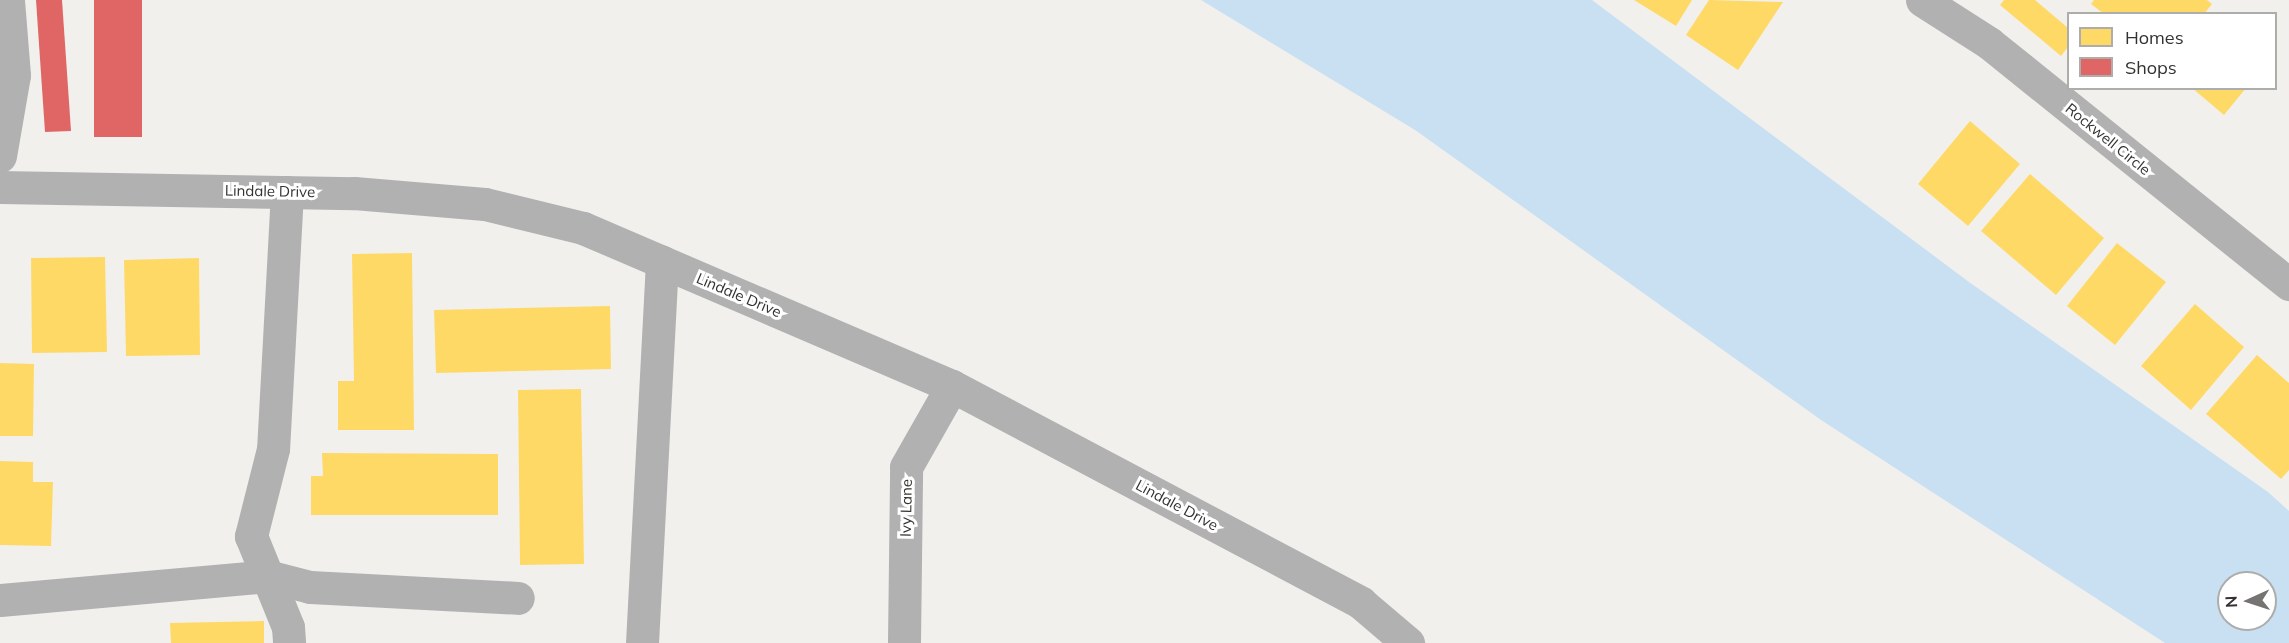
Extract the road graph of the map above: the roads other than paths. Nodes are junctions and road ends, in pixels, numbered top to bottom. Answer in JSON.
{"nodes":[{"id":1,"x":8,"y":0,"type":"edge"},
{"id":2,"x":1922,"y":0,"type":"edge"},
{"id":3,"x":0,"y":156,"type":"edge"},
{"id":4,"x":0,"y":187,"type":"edge"},
{"id":5,"x":287,"y":192,"type":"junction"},
{"id":6,"x":662,"y":262,"type":"junction"},
{"id":7,"x":2289,"y":284,"type":"edge"},
{"id":8,"x":952,"y":386,"type":"junction"},
{"id":9,"x":267,"y":576,"type":"junction"},
{"id":10,"x":518,"y":598,"type":"dead end"},
{"id":11,"x":0,"y":600,"type":"edge"},
{"id":12,"x":289,"y":643,"type":"edge"},
{"id":13,"x":642,"y":643,"type":"edge"},
{"id":14,"x":904,"y":643,"type":"edge"},
{"id":15,"x":1408,"y":643,"type":"edge"}],
"edges":[{"from":1,"to":3,"type":"street"},
{"from":2,"to":7,"type":"street","name":"Rockwell Circle"},
{"from":4,"to":5,"type":"street","name":"Lindale Drive"},
{"from":5,"to":6,"type":"street","name":"Lindale Drive"},
{"from":5,"to":9,"type":"street"},
{"from":6,"to":8,"type":"street","name":"Lindale Drive"},
{"from":6,"to":13,"type":"street"},
{"from":8,"to":14,"type":"street","name":"Ivy Lane"},
{"from":8,"to":15,"type":"street","name":"Lindale Drive"},
{"from":9,"to":10,"type":"street"},
{"from":9,"to":11,"type":"street"},
{"from":9,"to":12,"type":"street"}]}
